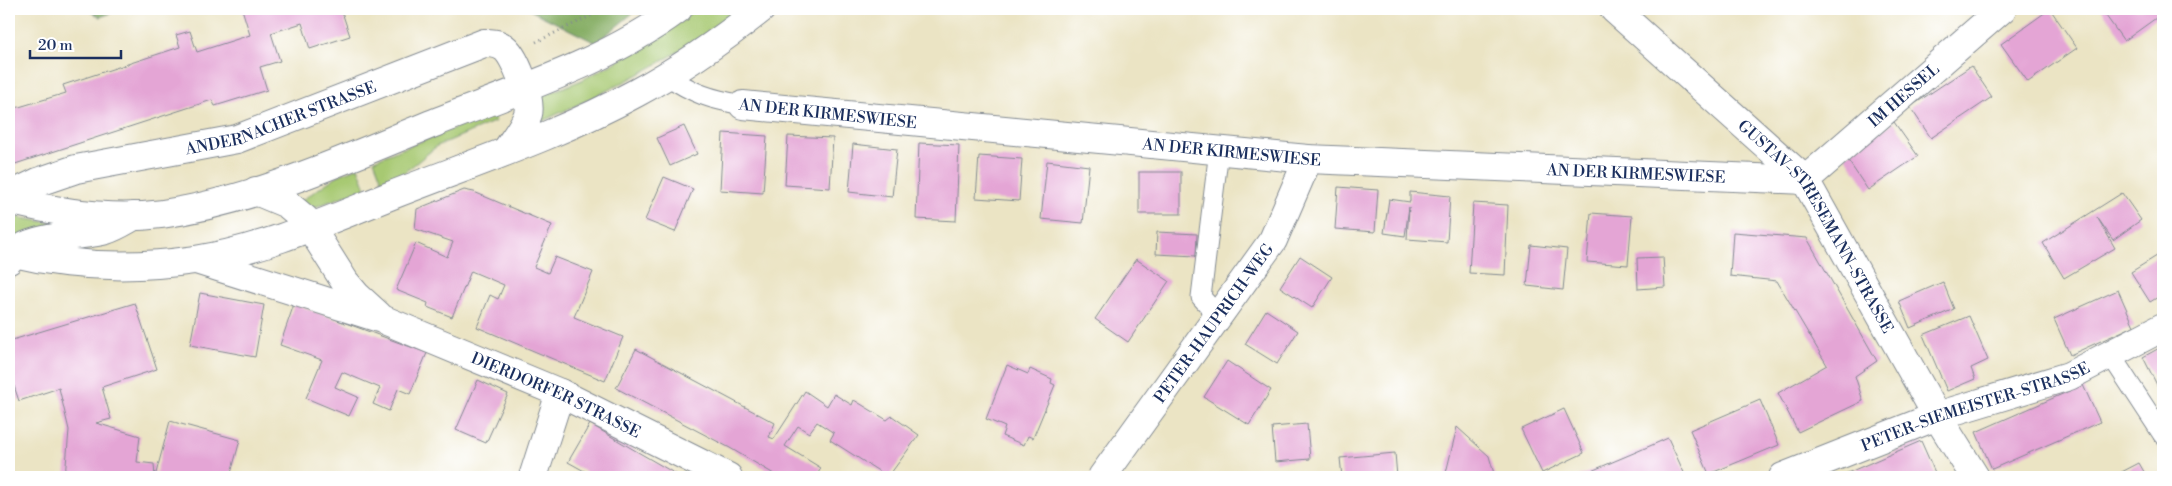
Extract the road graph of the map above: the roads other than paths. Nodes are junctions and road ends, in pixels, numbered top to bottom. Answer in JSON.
{"nodes":[{"id":1,"x":678,"y":9,"type":"edge"},
{"id":2,"x":762,"y":9,"type":"edge"},
{"id":3,"x":1614,"y":9,"type":"edge"},
{"id":4,"x":2002,"y":9,"type":"edge"},
{"id":5,"x":666,"y":75,"type":"junction"},
{"id":6,"x":524,"y":88,"type":"junction"},
{"id":7,"x":743,"y":105,"type":"joint"},
{"id":8,"x":1219,"y":150,"type":"junction"},
{"id":9,"x":506,"y":151,"type":"junction"},
{"id":10,"x":1308,"y":159,"type":"junction"},
{"id":11,"x":1805,"y":180,"type":"junction"},
{"id":12,"x":256,"y":191,"type":"junction"},
{"id":13,"x":9,"y":196,"type":"edge"},
{"id":14,"x":9,"y":200,"type":"edge"},
{"id":15,"x":134,"y":216,"type":"junction"},
{"id":16,"x":311,"y":226,"type":"junction"},
{"id":17,"x":10,"y":255,"type":"edge"},
{"id":18,"x":196,"y":260,"type":"junction"},
{"id":19,"x":1218,"y":316,"type":"junction"},
{"id":20,"x":382,"y":319,"type":"junction"},
{"id":21,"x":2163,"y":328,"type":"edge"},
{"id":22,"x":2110,"y":354,"type":"junction"},
{"id":23,"x":560,"y":393,"type":"junction"},
{"id":24,"x":1937,"y":416,"type":"junction"},
{"id":25,"x":2163,"y":435,"type":"edge"},
{"id":26,"x":533,"y":477,"type":"edge"},
{"id":27,"x":728,"y":477,"type":"edge"},
{"id":28,"x":1102,"y":477,"type":"edge"},
{"id":29,"x":1783,"y":477,"type":"edge"},
{"id":30,"x":1975,"y":477,"type":"edge"}],
"edges":[{"from":1,"to":6,"type":"street"},
{"from":2,"to":5,"type":"street"},
{"from":3,"to":11,"type":"street","name":"GUSTAV-STRESEMANN-STRASSE"},
{"from":4,"to":11,"type":"street","name":"IM HESSEL"},
{"from":5,"to":7,"type":"lane","name":"AN DER KIRMESWIESE"},
{"from":5,"to":9,"type":"street"},
{"from":6,"to":9,"type":"street"},
{"from":6,"to":12,"type":"street"},
{"from":6,"to":13,"type":"street","name":"ANDERNACHER STRASSE"},
{"from":7,"to":8,"type":"street","name":"AN DER KIRMESWIESE"},
{"from":8,"to":10,"type":"street","name":"AN DER KIRMESWIESE"},
{"from":8,"to":19,"type":"lane"},
{"from":9,"to":16,"type":"street"},
{"from":10,"to":11,"type":"street","name":"AN DER KIRMESWIESE"},
{"from":10,"to":19,"type":"street","name":"PETER-HAUPRICH-WEG"},
{"from":11,"to":24,"type":"street","name":"GUSTAV-STRESEMANN-STRASSE"},
{"from":12,"to":15,"type":"street"},
{"from":12,"to":16,"type":"street","name":"DIERDORFER STRASSE"},
{"from":14,"to":15,"type":"street"},
{"from":15,"to":17,"type":"street"},
{"from":16,"to":18,"type":"street"},
{"from":16,"to":20,"type":"street","name":"DIERDORFER STRASSE"},
{"from":17,"to":18,"type":"street"},
{"from":18,"to":20,"type":"street","name":"DIERDORFER STRASSE"},
{"from":19,"to":28,"type":"street","name":"PETER-HAUPRICH-WEG"},
{"from":20,"to":23,"type":"street","name":"DIERDORFER STRASSE"},
{"from":21,"to":22,"type":"street","name":"PETER-SIEMEISTER-STRASSE"},
{"from":22,"to":24,"type":"street","name":"PETER-SIEMEISTER-STRASSE"},
{"from":22,"to":25,"type":"lane"},
{"from":23,"to":26,"type":"street"},
{"from":23,"to":27,"type":"street","name":"DIERDORFER STRASSE"},
{"from":24,"to":29,"type":"street","name":"PETER-SIEMEISTER-STRASSE"},
{"from":24,"to":30,"type":"street","name":"GUSTAV-STRESEMANN-STRASSE"}]}
